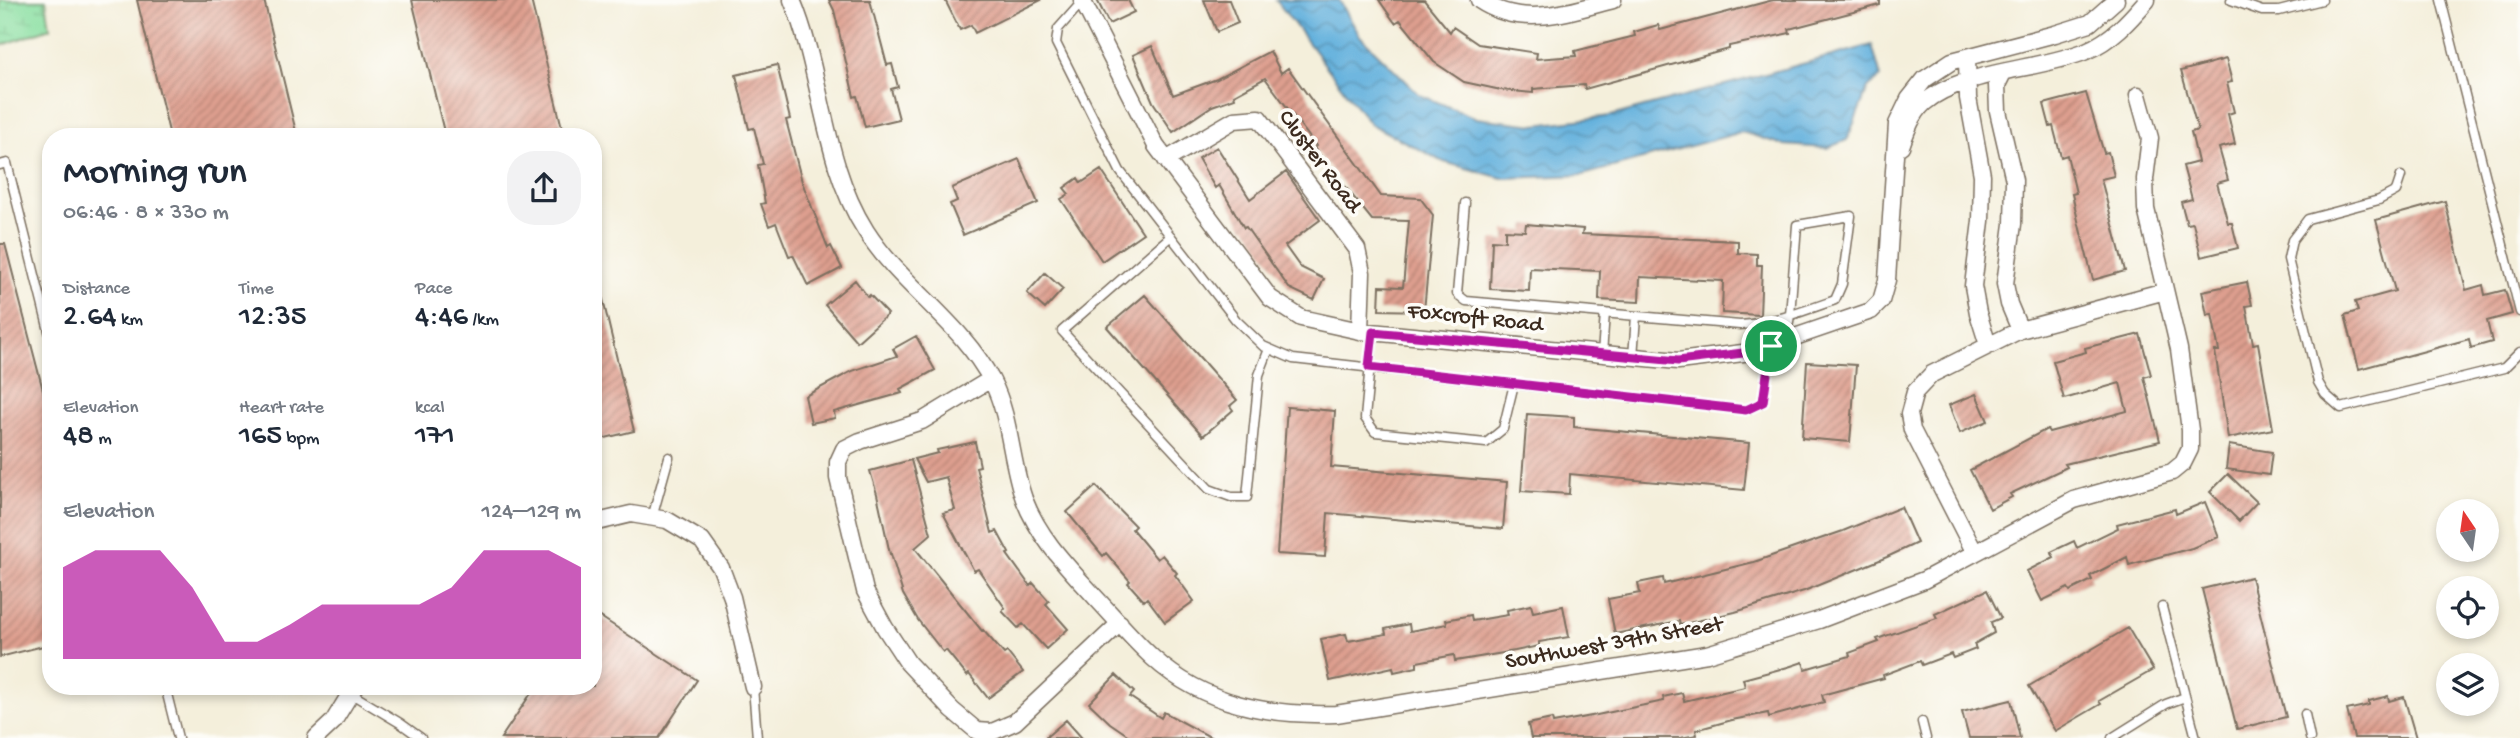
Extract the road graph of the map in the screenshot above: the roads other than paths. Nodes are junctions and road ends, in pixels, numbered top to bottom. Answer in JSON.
{"nodes":[{"id":1,"x":792,"y":0,"type":"edge"},
{"id":2,"x":1613,"y":0,"type":"edge"},
{"id":3,"x":2116,"y":0,"type":"edge"},
{"id":4,"x":2147,"y":0,"type":"edge"},
{"id":5,"x":2231,"y":0,"type":"edge"},
{"id":6,"x":2322,"y":0,"type":"edge"},
{"id":7,"x":2441,"y":0,"type":"edge"},
{"id":8,"x":1082,"y":1,"type":"edge"},
{"id":9,"x":1486,"y":5,"type":"edge"},
{"id":10,"x":1967,"y":57,"type":"junction"},
{"id":11,"x":2003,"y":73,"type":"junction"},
{"id":12,"x":1966,"y":82,"type":"junction"},
{"id":13,"x":2138,"y":95,"type":"dead end"},
{"id":14,"x":1896,"y":158,"type":"junction"},
{"id":15,"x":1166,"y":160,"type":"junction"},
{"id":16,"x":0,"y":164,"type":"edge"},
{"id":17,"x":2401,"y":176,"type":"dead end"},
{"id":18,"x":1465,"y":203,"type":"dead end"},
{"id":19,"x":1981,"y":221,"type":"junction"},
{"id":20,"x":2013,"y":224,"type":"junction"},
{"id":21,"x":1171,"y":236,"type":"junction"},
{"id":22,"x":2165,"y":291,"type":"junction"},
{"id":23,"x":42,"y":303,"type":"edge"},
{"id":24,"x":2520,"y":312,"type":"edge"},
{"id":25,"x":1605,"y":313,"type":"junction"},
{"id":26,"x":1790,"y":315,"type":"junction"},
{"id":27,"x":1636,"y":316,"type":"junction"},
{"id":28,"x":2020,"y":330,"type":"junction"},
{"id":29,"x":1367,"y":331,"type":"junction"},
{"id":30,"x":1791,"y":339,"type":"junction"},
{"id":31,"x":1988,"y":345,"type":"junction"},
{"id":32,"x":1771,"y":346,"type":"junction"},
{"id":33,"x":1269,"y":349,"type":"junction"},
{"id":34,"x":2520,"y":352,"type":"edge"},
{"id":35,"x":1602,"y":354,"type":"junction"},
{"id":36,"x":1633,"y":357,"type":"junction"},
{"id":37,"x":1369,"y":367,"type":"junction"},
{"id":38,"x":991,"y":379,"type":"junction"},
{"id":39,"x":1514,"y":384,"type":"junction"},
{"id":40,"x":669,"y":457,"type":"dead end"},
{"id":41,"x":652,"y":518,"type":"junction"},
{"id":42,"x":602,"y":521,"type":"edge"},
{"id":43,"x":1975,"y":553,"type":"junction"},
{"id":44,"x":2162,"y":607,"type":"dead end"},
{"id":45,"x":1120,"y":623,"type":"junction"},
{"id":46,"x":753,"y":687,"type":"joint"},
{"id":47,"x":167,"y":695,"type":"edge"},
{"id":48,"x":350,"y":695,"type":"edge"},
{"id":49,"x":360,"y":695,"type":"edge"},
{"id":50,"x":2185,"y":697,"type":"junction"},
{"id":51,"x":2305,"y":714,"type":"dead end"},
{"id":52,"x":1922,"y":722,"type":"dead end"},
{"id":53,"x":177,"y":738,"type":"edge"},
{"id":54,"x":316,"y":738,"type":"edge"},
{"id":55,"x":421,"y":738,"type":"edge"},
{"id":56,"x":757,"y":738,"type":"edge"},
{"id":57,"x":1926,"y":738,"type":"edge"},
{"id":58,"x":2112,"y":738,"type":"edge"},
{"id":59,"x":2196,"y":738,"type":"edge"},
{"id":60,"x":2310,"y":738,"type":"edge"}],
"edges":[{"from":1,"to":38,"type":"street","name":"Southwest 39th Street"},
{"from":2,"to":9,"type":"street"},
{"from":3,"to":10,"type":"street","name":"Foxcroft Road"},
{"from":4,"to":11,"type":"street"},
{"from":5,"to":6,"type":"lane"},
{"from":7,"to":24,"type":"lane"},
{"from":8,"to":15,"type":"street","name":"Foxcroft Road"},
{"from":8,"to":21,"type":"lane"},
{"from":10,"to":12,"type":"street"},
{"from":10,"to":14,"type":"street","name":"Foxcroft Road"},
{"from":11,"to":12,"type":"street"},
{"from":11,"to":20,"type":"street"},
{"from":12,"to":14,"type":"street"},
{"from":12,"to":19,"type":"street"},
{"from":13,"to":22,"type":"street"},
{"from":14,"to":30,"type":"street","name":"Foxcroft Road"},
{"from":15,"to":29,"type":"street","name":"Foxcroft Road"},
{"from":15,"to":29,"type":"street","name":"Cluster Road"},
{"from":16,"to":23,"type":"lane"},
{"from":17,"to":34,"type":"lane"},
{"from":18,"to":25,"type":"lane"},
{"from":19,"to":20,"type":"street"},
{"from":19,"to":31,"type":"street"},
{"from":20,"to":28,"type":"street"},
{"from":21,"to":33,"type":"lane"},
{"from":21,"to":33,"type":"lane"},
{"from":22,"to":28,"type":"street"},
{"from":22,"to":43,"type":"street","name":"Southwest 39th Street"},
{"from":25,"to":27,"type":"lane"},
{"from":25,"to":35,"type":"lane"},
{"from":26,"to":26,"type":"lane"},
{"from":26,"to":27,"type":"lane"},
{"from":26,"to":30,"type":"lane"},
{"from":27,"to":36,"type":"lane"},
{"from":28,"to":31,"type":"street"},
{"from":29,"to":35,"type":"street","name":"Foxcroft Road"},
{"from":29,"to":37,"type":"lane"},
{"from":30,"to":32,"type":"street","name":"Foxcroft Road"},
{"from":31,"to":43,"type":"street"},
{"from":32,"to":36,"type":"street","name":"Foxcroft Road"},
{"from":32,"to":39,"type":"lane"},
{"from":33,"to":37,"type":"lane"},
{"from":35,"to":36,"type":"street","name":"Foxcroft Road"},
{"from":37,"to":39,"type":"lane"},
{"from":37,"to":39,"type":"lane"},
{"from":38,"to":45,"type":"street","name":"Southwest 39th Street"},
{"from":38,"to":45,"type":"street"},
{"from":40,"to":41,"type":"lane"},
{"from":41,"to":42,"type":"street"},
{"from":41,"to":46,"type":"street"},
{"from":43,"to":45,"type":"street","name":"Southwest 39th Street"},
{"from":44,"to":50,"type":"lane"},
{"from":46,"to":56,"type":"lane"},
{"from":47,"to":53,"type":"lane"},
{"from":48,"to":54,"type":"street"},
{"from":49,"to":55,"type":"lane"},
{"from":50,"to":58,"type":"lane"},
{"from":50,"to":59,"type":"lane"},
{"from":51,"to":60,"type":"lane"},
{"from":52,"to":57,"type":"lane"}]}
